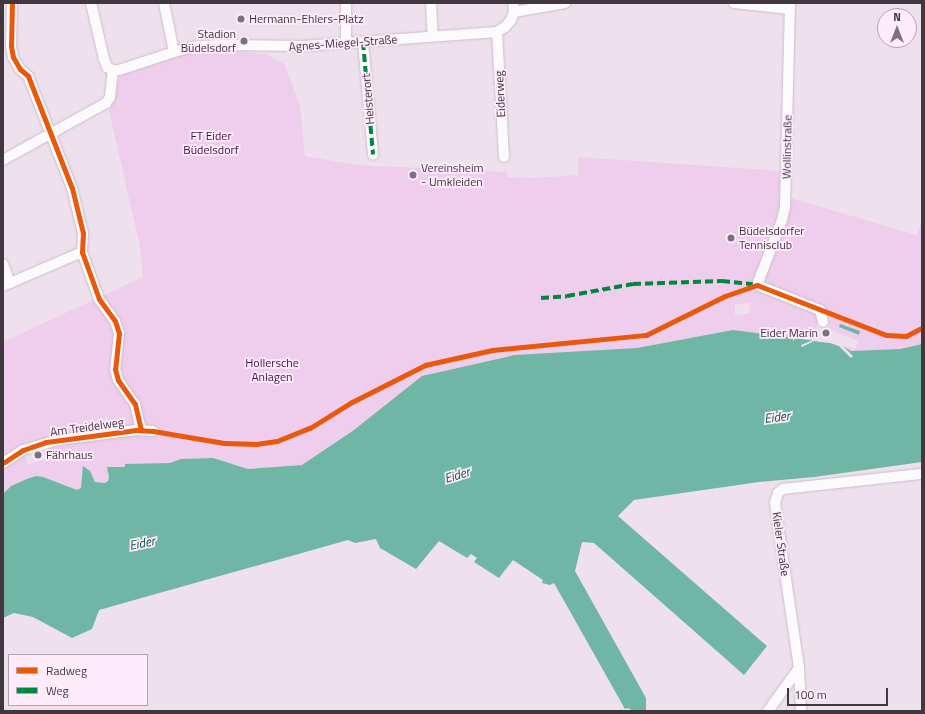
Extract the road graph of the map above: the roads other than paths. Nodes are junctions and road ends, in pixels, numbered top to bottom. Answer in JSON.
{"nodes":[{"id":1,"x":12,"y":3,"type":"edge"},
{"id":2,"x":91,"y":3,"type":"edge"},
{"id":3,"x":164,"y":3,"type":"edge"},
{"id":4,"x":346,"y":3,"type":"edge"},
{"id":5,"x":431,"y":3,"type":"edge"},
{"id":6,"x":565,"y":3,"type":"edge"},
{"id":7,"x":734,"y":3,"type":"edge"},
{"id":8,"x":790,"y":6,"type":"edge"},
{"id":9,"x":513,"y":7,"type":"edge"},
{"id":10,"x":497,"y":32,"type":"junction"},
{"id":11,"x":433,"y":36,"type":"junction"},
{"id":12,"x":363,"y":42,"type":"junction"},
{"id":13,"x":346,"y":44,"type":"junction"},
{"id":14,"x":174,"y":52,"type":"junction"},
{"id":15,"x":113,"y":70,"type":"junction"},
{"id":16,"x":51,"y":135,"type":"junction"},
{"id":17,"x":373,"y":155,"type":"dead end"},
{"id":18,"x":504,"y":157,"type":"dead end"},
{"id":19,"x":3,"y":160,"type":"edge"},
{"id":20,"x":82,"y":252,"type":"junction"},
{"id":21,"x":3,"y":264,"type":"edge"},
{"id":22,"x":6,"y":285,"type":"edge"},
{"id":23,"x":823,"y":322,"type":"dead end"},
{"id":24,"x":141,"y":430,"type":"junction"},
{"id":25,"x":154,"y":431,"type":"dead end"},
{"id":26,"x":3,"y":463,"type":"edge"},
{"id":27,"x":922,"y":474,"type":"edge"},
{"id":28,"x":799,"y":668,"type":"junction"},
{"id":29,"x":768,"y":711,"type":"edge"},
{"id":30,"x":801,"y":711,"type":"edge"}],
"edges":[{"from":1,"to":16,"type":"street"},
{"from":2,"to":15,"type":"street"},
{"from":3,"to":14,"type":"street"},
{"from":4,"to":13,"type":"street"},
{"from":5,"to":11,"type":"street"},
{"from":6,"to":9,"type":"street"},
{"from":7,"to":8,"type":"street"},
{"from":8,"to":23,"type":"street","name":"Wollinstraße"},
{"from":9,"to":10,"type":"street"},
{"from":10,"to":11,"type":"street","name":"Agnes-Miegel-Straße"},
{"from":10,"to":18,"type":"street","name":"Eiderweg"},
{"from":11,"to":12,"type":"street","name":"Agnes-Miegel-Straße"},
{"from":12,"to":13,"type":"street","name":"Agnes-Miegel-Straße"},
{"from":12,"to":17,"type":"street","name":"Heisterort"},
{"from":13,"to":14,"type":"street","name":"Agnes-Miegel-Straße"},
{"from":14,"to":15,"type":"street","name":"Agnes-Miegel-Straße"},
{"from":15,"to":16,"type":"street"},
{"from":16,"to":19,"type":"street"},
{"from":16,"to":20,"type":"street"},
{"from":20,"to":22,"type":"street"},
{"from":20,"to":24,"type":"street"},
{"from":21,"to":22,"type":"street"},
{"from":24,"to":25,"type":"street","name":"Am Treidelweg"},
{"from":24,"to":26,"type":"street","name":"Am Treidelweg"},
{"from":27,"to":28,"type":"street","name":"Kieler Straße"},
{"from":28,"to":29,"type":"street"},
{"from":28,"to":30,"type":"street","name":"Kieler Straße"}]}
